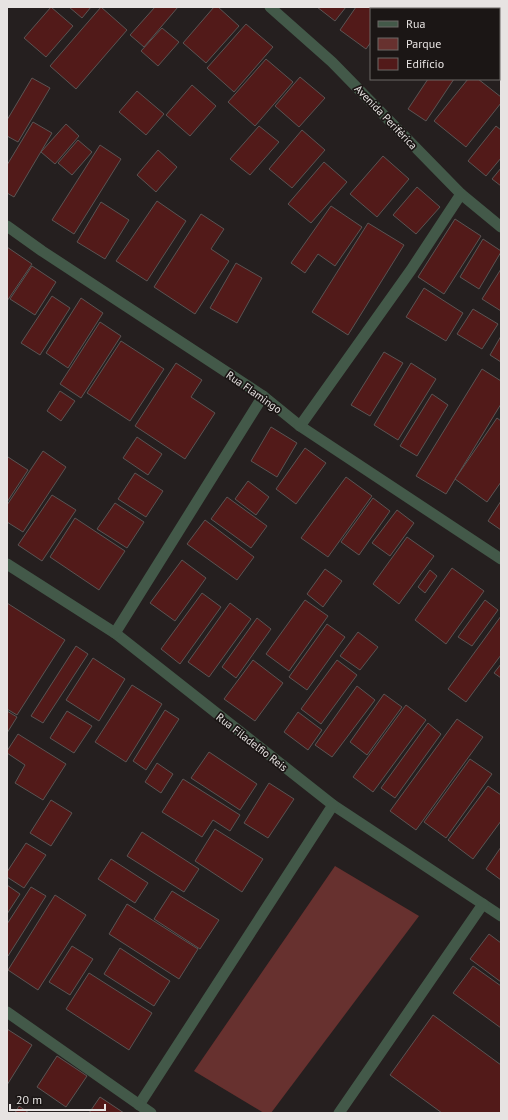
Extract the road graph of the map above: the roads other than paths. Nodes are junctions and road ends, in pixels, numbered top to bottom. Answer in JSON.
{"nodes":[{"id":1,"x":270,"y":7,"type":"edge"},
{"id":2,"x":461,"y":194,"type":"junction"},
{"id":3,"x":7,"y":226,"type":"edge"},
{"id":4,"x":501,"y":227,"type":"edge"},
{"id":5,"x":263,"y":396,"type":"junction"},
{"id":6,"x":300,"y":426,"type":"junction"},
{"id":7,"x":501,"y":559,"type":"edge"},
{"id":8,"x":7,"y":564,"type":"edge"},
{"id":9,"x":115,"y":633,"type":"junction"},
{"id":10,"x":333,"y":805,"type":"junction"},
{"id":11,"x":483,"y":904,"type":"junction"},
{"id":12,"x":501,"y":916,"type":"edge"},
{"id":13,"x":7,"y":1012,"type":"edge"},
{"id":14,"x":139,"y":1105,"type":"junction"},
{"id":15,"x":151,"y":1113,"type":"edge"},
{"id":16,"x":339,"y":1113,"type":"edge"}],
"edges":[{"from":1,"to":2,"type":"street","name":"Avenida Periférica"},
{"from":2,"to":4,"type":"street","name":"Avenida Periférica"},
{"from":2,"to":6,"type":"street"},
{"from":3,"to":5,"type":"street","name":"Rua Flamingo"},
{"from":5,"to":6,"type":"street","name":"Rua Flamingo"},
{"from":5,"to":9,"type":"street"},
{"from":6,"to":7,"type":"street","name":"Rua Flamingo"},
{"from":8,"to":9,"type":"street","name":"Rua Filadelfio Reis"},
{"from":9,"to":10,"type":"street","name":"Rua Filadelfio Reis"},
{"from":10,"to":11,"type":"street","name":"Rua Filadelfio Reis"},
{"from":10,"to":14,"type":"street"},
{"from":11,"to":12,"type":"street","name":"Rua Filadelfio Reis"},
{"from":11,"to":16,"type":"street"},
{"from":13,"to":14,"type":"street"},
{"from":14,"to":15,"type":"street"}]}
